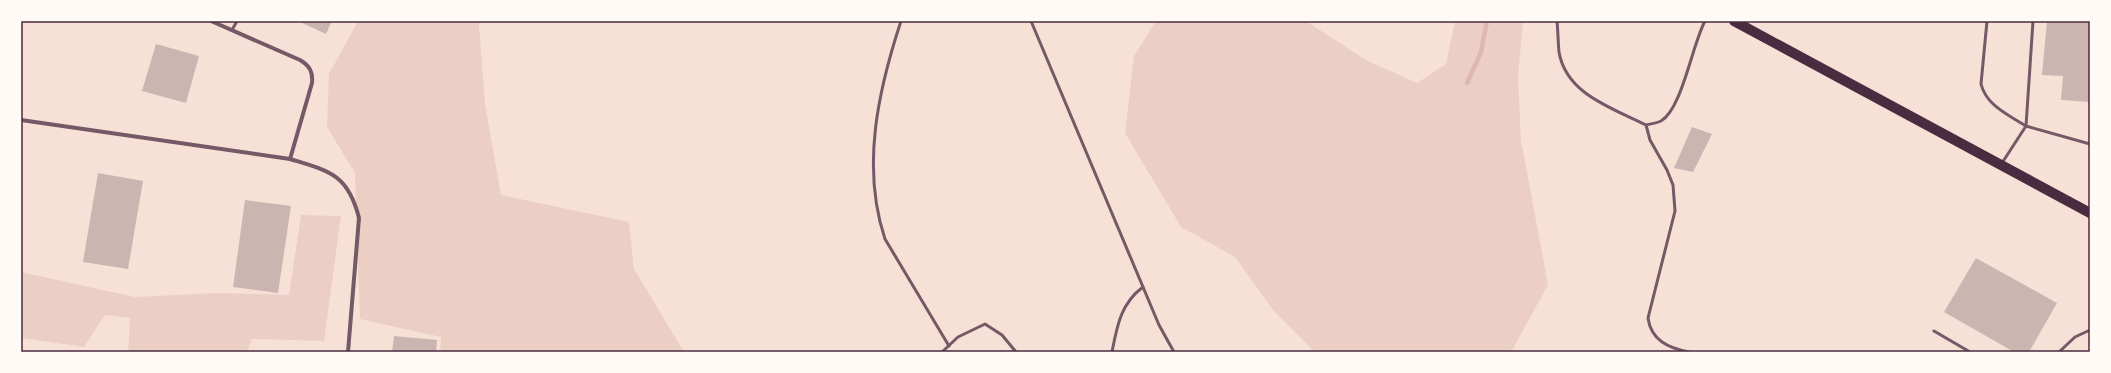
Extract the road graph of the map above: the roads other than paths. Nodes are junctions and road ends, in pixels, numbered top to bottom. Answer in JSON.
{"nodes":[{"id":1,"x":211,"y":21,"type":"edge"},
{"id":2,"x":237,"y":21,"type":"edge"},
{"id":3,"x":901,"y":21,"type":"edge"},
{"id":4,"x":1031,"y":21,"type":"edge"},
{"id":5,"x":1557,"y":21,"type":"edge"},
{"id":6,"x":1705,"y":21,"type":"edge"},
{"id":7,"x":1734,"y":21,"type":"edge"},
{"id":8,"x":1987,"y":21,"type":"edge"},
{"id":9,"x":2033,"y":21,"type":"edge"},
{"id":10,"x":232,"y":30,"type":"junction"},
{"id":11,"x":21,"y":120,"type":"edge"},
{"id":12,"x":1646,"y":125,"type":"junction"},
{"id":13,"x":2026,"y":126,"type":"junction"},
{"id":14,"x":2090,"y":144,"type":"edge"},
{"id":15,"x":290,"y":159,"type":"junction"},
{"id":16,"x":2001,"y":165,"type":"junction"},
{"id":17,"x":2090,"y":213,"type":"edge"},
{"id":18,"x":1143,"y":287,"type":"junction"},
{"id":19,"x":2090,"y":330,"type":"edge"},
{"id":20,"x":1934,"y":332,"type":"dead end"},
{"id":21,"x":949,"y":346,"type":"junction"},
{"id":22,"x":348,"y":352,"type":"edge"},
{"id":23,"x":942,"y":352,"type":"edge"},
{"id":24,"x":1016,"y":352,"type":"edge"},
{"id":25,"x":1112,"y":352,"type":"edge"},
{"id":26,"x":1174,"y":352,"type":"edge"},
{"id":27,"x":1689,"y":352,"type":"edge"},
{"id":28,"x":1970,"y":352,"type":"edge"},
{"id":29,"x":2059,"y":352,"type":"edge"}],
"edges":[{"from":1,"to":10,"type":"street"},
{"from":2,"to":10,"type":"lane"},
{"from":3,"to":21,"type":"lane"},
{"from":4,"to":18,"type":"lane"},
{"from":5,"to":12,"type":"lane"},
{"from":6,"to":12,"type":"lane"},
{"from":7,"to":16,"type":"main road"},
{"from":8,"to":13,"type":"lane"},
{"from":9,"to":13,"type":"lane"},
{"from":10,"to":15,"type":"street"},
{"from":11,"to":15,"type":"street"},
{"from":12,"to":27,"type":"lane"},
{"from":13,"to":14,"type":"lane"},
{"from":13,"to":16,"type":"lane"},
{"from":15,"to":22,"type":"street"},
{"from":16,"to":17,"type":"main road"},
{"from":18,"to":25,"type":"lane"},
{"from":18,"to":26,"type":"lane"},
{"from":19,"to":29,"type":"lane"},
{"from":20,"to":28,"type":"lane"},
{"from":21,"to":23,"type":"lane"},
{"from":21,"to":24,"type":"lane"}]}
